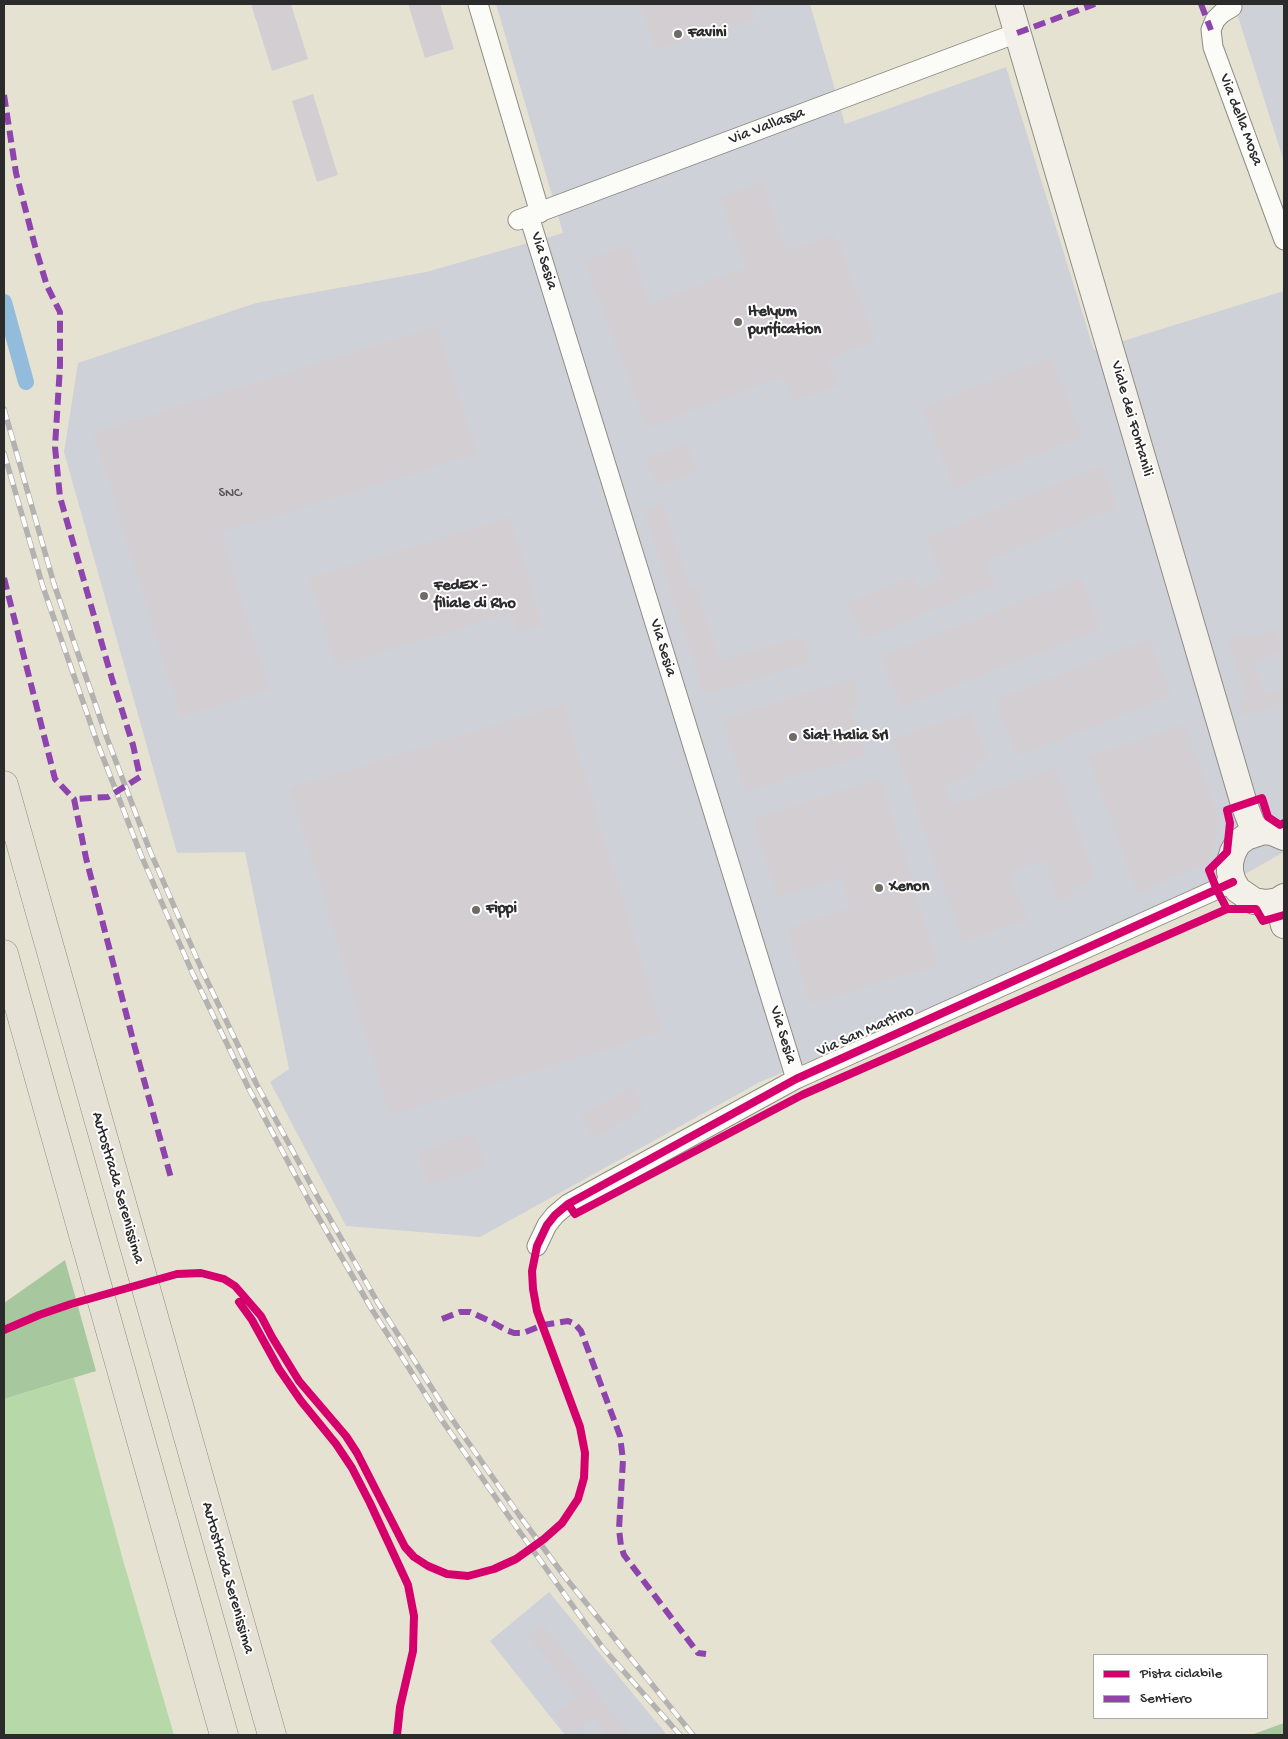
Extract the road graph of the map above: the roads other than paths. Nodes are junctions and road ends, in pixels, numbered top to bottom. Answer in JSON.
{"nodes":[{"id":1,"x":478,"y":4,"type":"edge"},
{"id":2,"x":1008,"y":4,"type":"edge"},
{"id":3,"x":1232,"y":7,"type":"dead end"},
{"id":4,"x":1017,"y":34,"type":"junction"},
{"id":5,"x":529,"y":217,"type":"junction"},
{"id":6,"x":1284,"y":240,"type":"edge"},
{"id":7,"x":4,"y":784,"type":"edge"},
{"id":8,"x":1255,"y":833,"type":"junction"},
{"id":9,"x":1284,"y":837,"type":"edge"},
{"id":10,"x":1233,"y":882,"type":"junction"},
{"id":11,"x":1282,"y":908,"type":"edge"},
{"id":12,"x":4,"y":954,"type":"edge"},
{"id":13,"x":796,"y":1079,"type":"junction"},
{"id":14,"x":537,"y":1246,"type":"dead end"},
{"id":15,"x":224,"y":1735,"type":"edge"},
{"id":16,"x":272,"y":1735,"type":"edge"}],
"edges":[{"from":1,"to":5,"type":"street","name":"Via Sesia"},
{"from":2,"to":4,"type":"main road","name":"Viale dei Fontanili"},
{"from":3,"to":6,"type":"street","name":"Via della Mosa"},
{"from":4,"to":5,"type":"street","name":"Via Vallassa"},
{"from":4,"to":8,"type":"main road","name":"Viale dei Fontanili"},
{"from":5,"to":13,"type":"street","name":"Via Sesia"},
{"from":7,"to":16,"type":"highway","name":"Autostrada Serenissima"},
{"from":8,"to":9,"type":"main road"},
{"from":8,"to":10,"type":"main road"},
{"from":10,"to":11,"type":"main road"},
{"from":10,"to":13,"type":"street","name":"Via San Martino"},
{"from":12,"to":15,"type":"highway"},
{"from":13,"to":14,"type":"street","name":"Via San Martino"}]}
